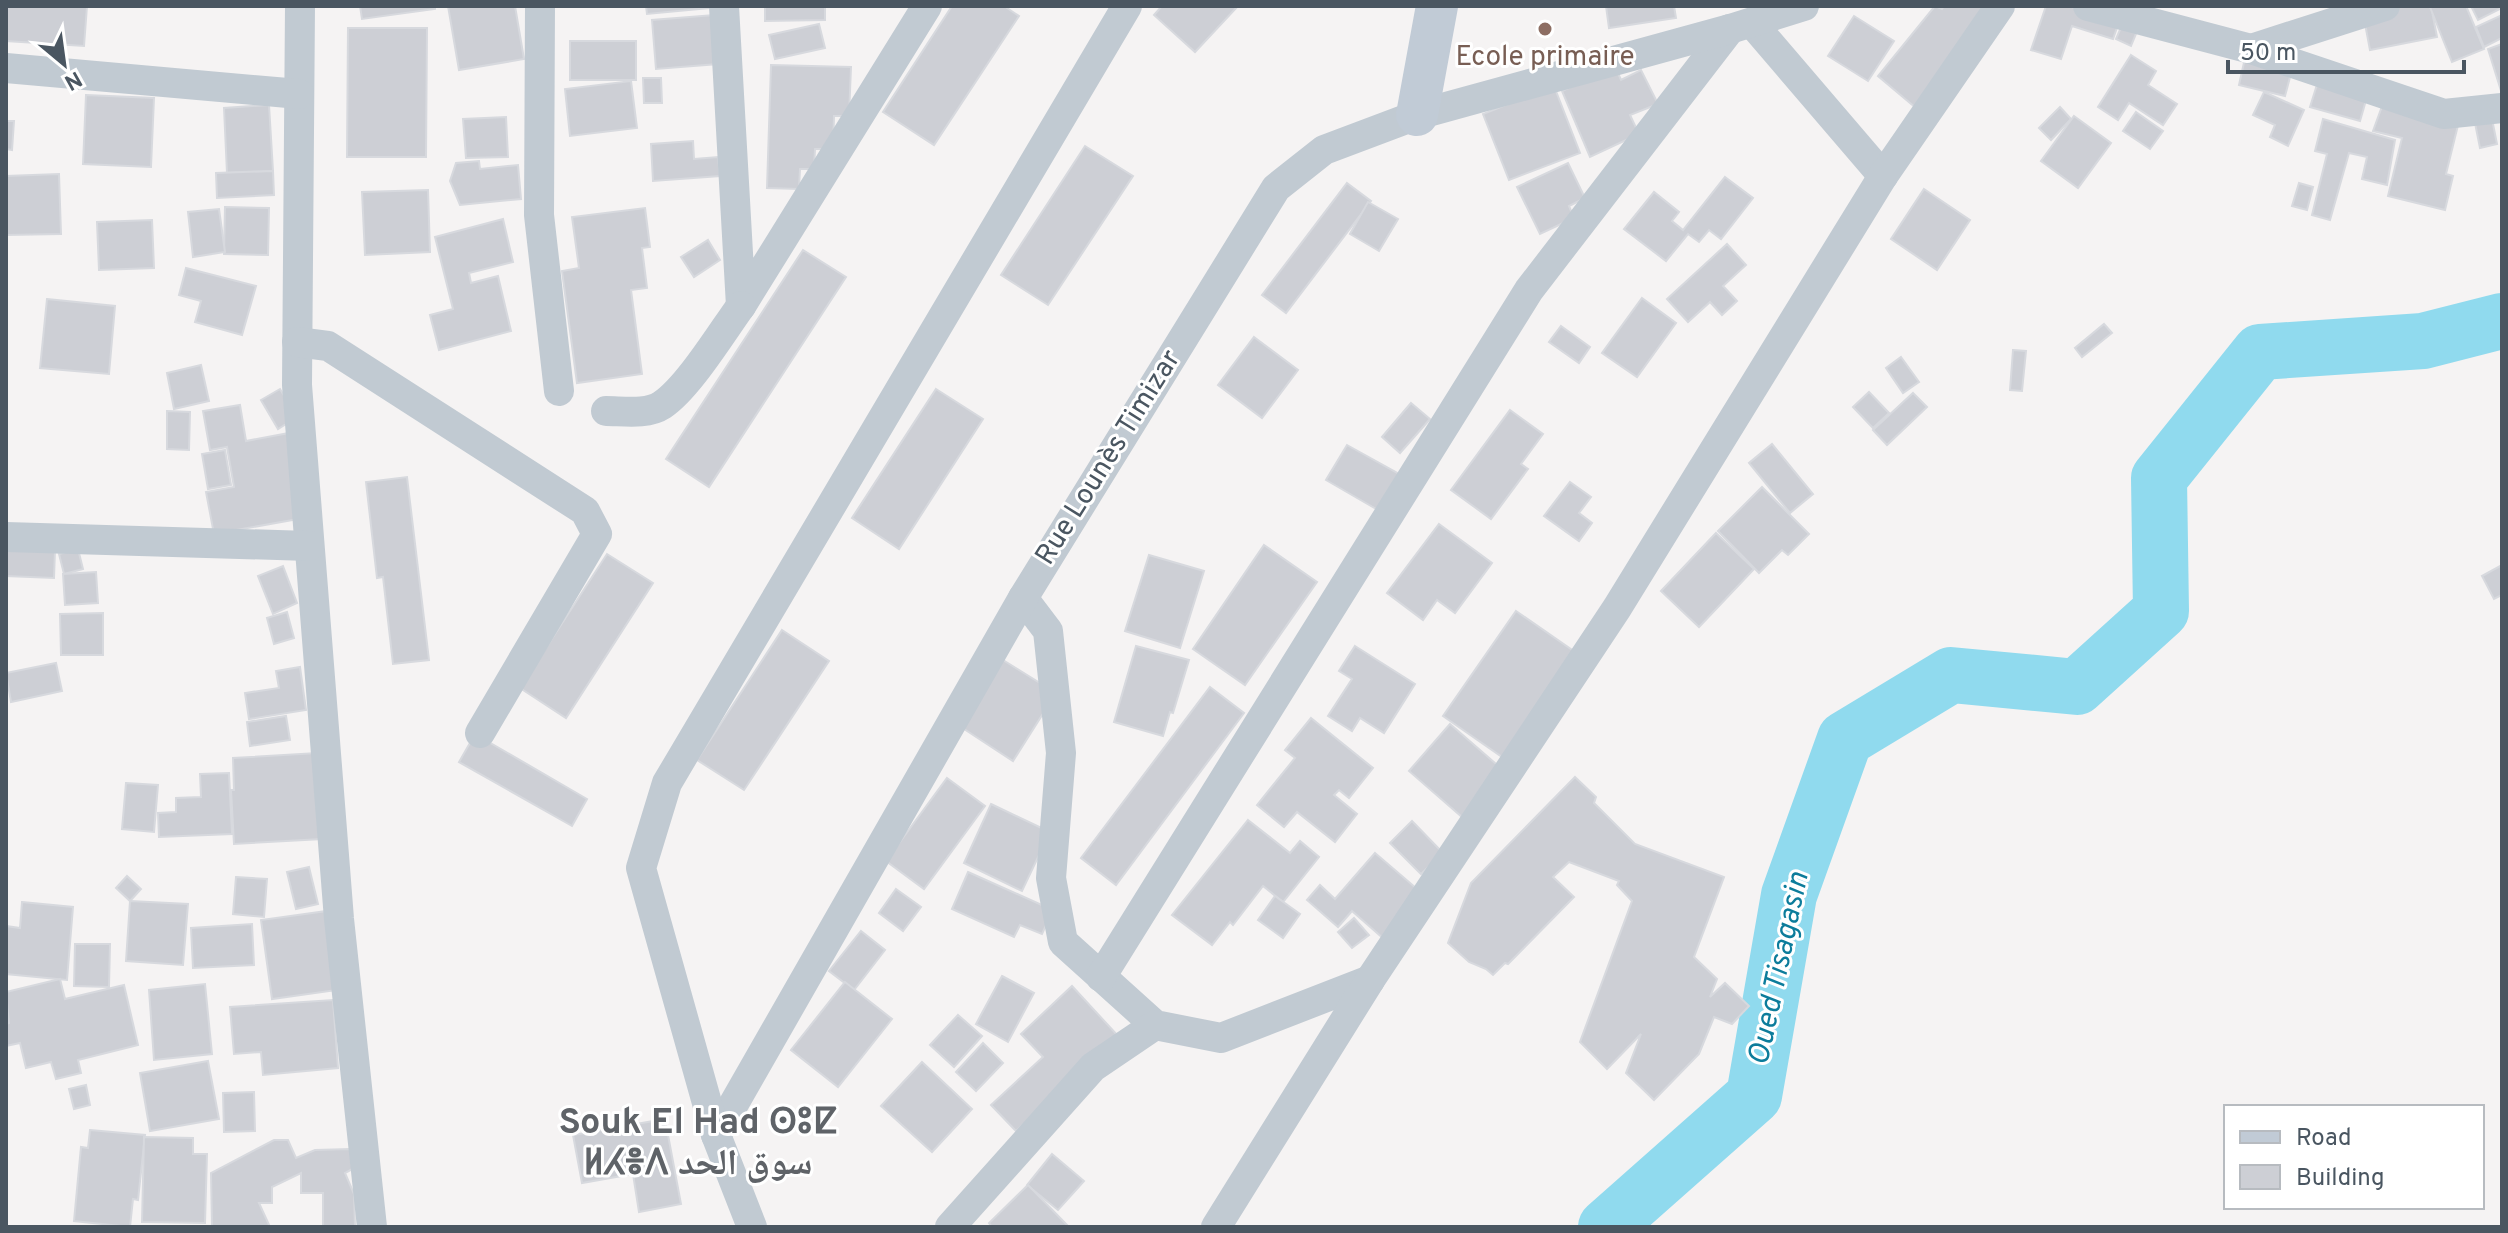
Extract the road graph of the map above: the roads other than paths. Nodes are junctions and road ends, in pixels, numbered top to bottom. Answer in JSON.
{"nodes":[{"id":1,"x":300,"y":6,"type":"edge"},
{"id":2,"x":540,"y":6,"type":"edge"},
{"id":3,"x":724,"y":6,"type":"edge"},
{"id":4,"x":927,"y":6,"type":"edge"},
{"id":5,"x":1127,"y":6,"type":"edge"},
{"id":6,"x":1437,"y":6,"type":"edge"},
{"id":7,"x":2000,"y":6,"type":"edge"},
{"id":8,"x":2088,"y":6,"type":"edge"},
{"id":9,"x":2385,"y":6,"type":"edge"},
{"id":10,"x":1789,"y":9,"type":"edge"},
{"id":11,"x":1741,"y":26,"type":"junction"},
{"id":12,"x":2251,"y":49,"type":"junction"},
{"id":13,"x":6,"y":68,"type":"edge"},
{"id":14,"x":299,"y":94,"type":"junction"},
{"id":15,"x":2502,"y":108,"type":"edge"},
{"id":16,"x":1417,"y":115,"type":"junction"},
{"id":17,"x":1883,"y":176,"type":"junction"},
{"id":18,"x":741,"y":306,"type":"junction"},
{"id":19,"x":297,"y":342,"type":"junction"},
{"id":20,"x":559,"y":391,"type":"dead end"},
{"id":21,"x":606,"y":411,"type":"dead end"},
{"id":22,"x":6,"y":537,"type":"edge"},
{"id":23,"x":309,"y":546,"type":"junction"},
{"id":24,"x":1023,"y":598,"type":"junction"},
{"id":25,"x":480,"y":733,"type":"dead end"},
{"id":26,"x":1101,"y":977,"type":"junction"},
{"id":27,"x":1370,"y":980,"type":"junction"},
{"id":28,"x":1155,"y":1025,"type":"junction"},
{"id":29,"x":716,"y":1135,"type":"junction"},
{"id":30,"x":372,"y":1227,"type":"edge"},
{"id":31,"x":752,"y":1227,"type":"edge"},
{"id":32,"x":950,"y":1227,"type":"edge"},
{"id":33,"x":1216,"y":1227,"type":"edge"}],
"edges":[{"from":1,"to":14,"type":"street"},
{"from":2,"to":20,"type":"street"},
{"from":3,"to":18,"type":"street"},
{"from":4,"to":18,"type":"street"},
{"from":5,"to":29,"type":"street"},
{"from":6,"to":16,"type":"street"},
{"from":7,"to":17,"type":"street"},
{"from":8,"to":12,"type":"street"},
{"from":9,"to":12,"type":"street"},
{"from":10,"to":11,"type":"street","name":"Rue Lounès Timizar"},
{"from":11,"to":16,"type":"street","name":"Rue Lounès Timizar"},
{"from":11,"to":17,"type":"street"},
{"from":11,"to":26,"type":"street"},
{"from":12,"to":15,"type":"street"},
{"from":13,"to":14,"type":"street"},
{"from":14,"to":19,"type":"street"},
{"from":16,"to":24,"type":"street","name":"Rue Lounès Timizar"},
{"from":17,"to":27,"type":"street"},
{"from":18,"to":21,"type":"street"},
{"from":19,"to":23,"type":"street"},
{"from":19,"to":25,"type":"street"},
{"from":22,"to":23,"type":"street"},
{"from":23,"to":30,"type":"street"},
{"from":24,"to":26,"type":"street"},
{"from":24,"to":29,"type":"street","name":"Rue Lounès Timizar"},
{"from":26,"to":28,"type":"street"},
{"from":27,"to":28,"type":"street"},
{"from":27,"to":33,"type":"street"},
{"from":28,"to":32,"type":"street"},
{"from":29,"to":31,"type":"street"}]}
